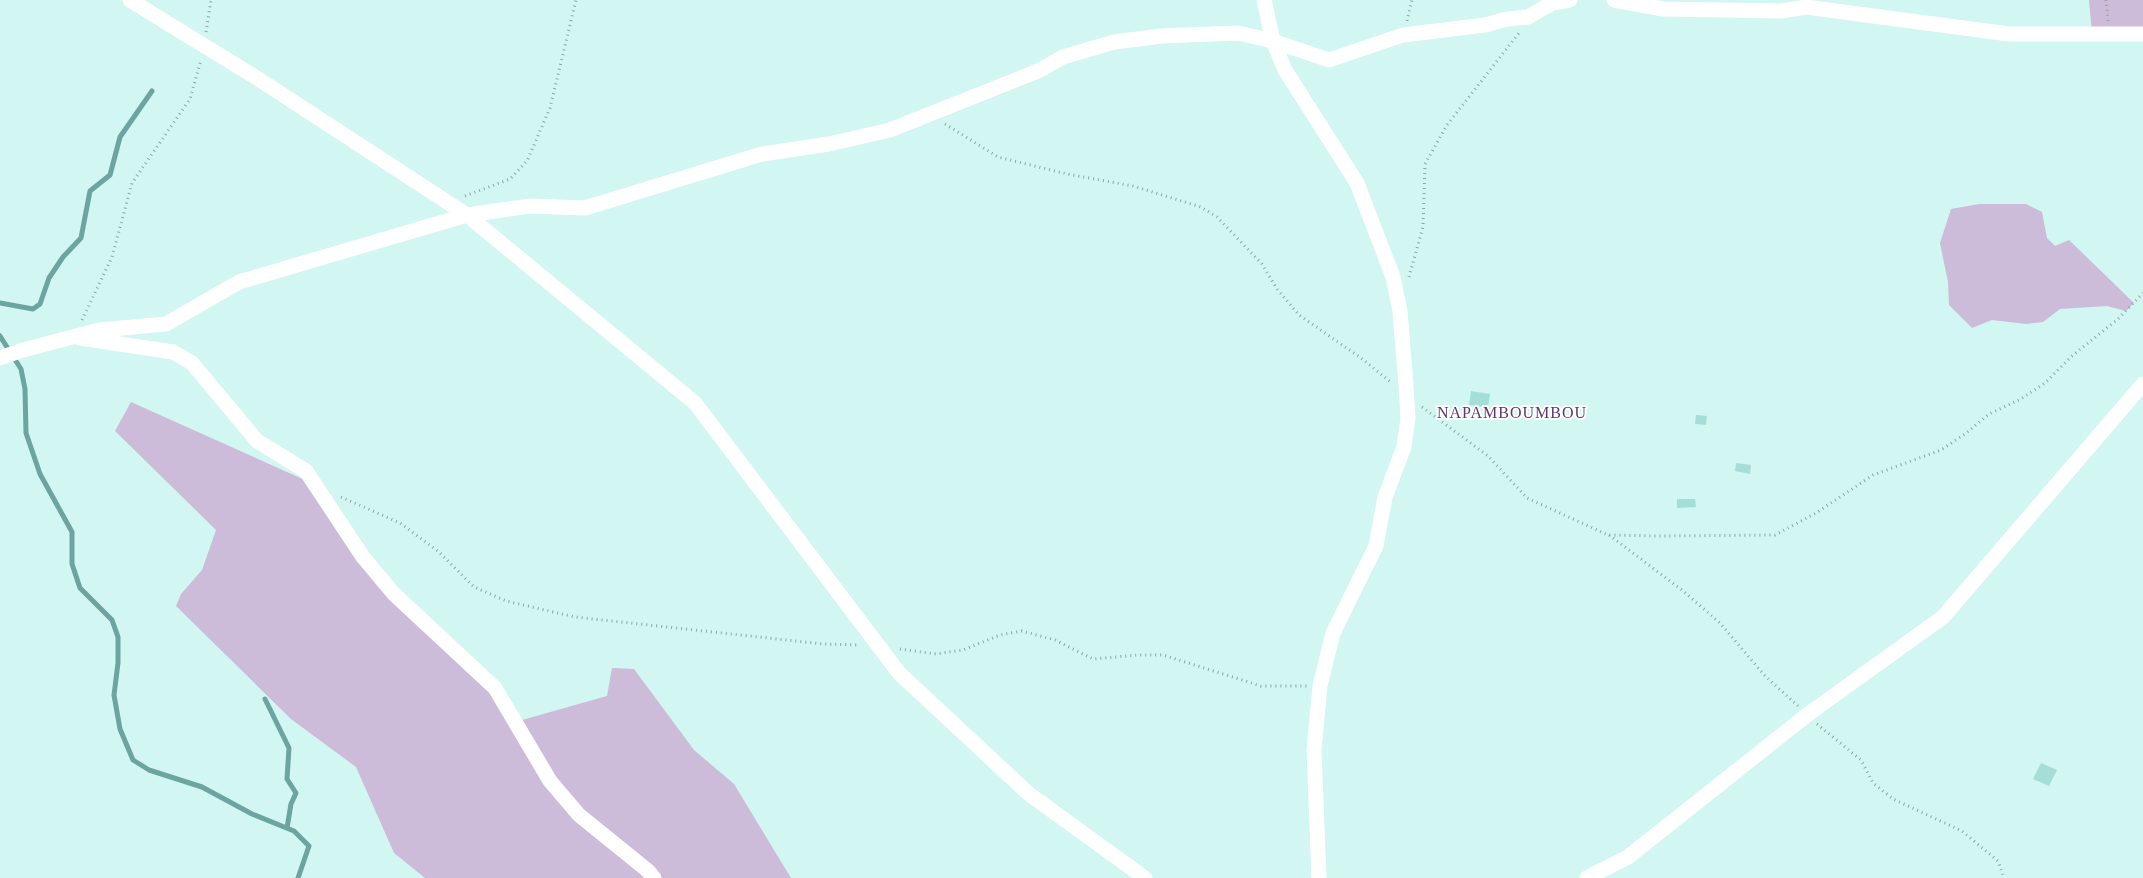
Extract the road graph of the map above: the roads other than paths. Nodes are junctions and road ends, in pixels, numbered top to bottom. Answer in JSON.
{"nodes":[{"id":1,"x":130,"y":0,"type":"edge"},
{"id":2,"x":1264,"y":0,"type":"edge"},
{"id":3,"x":1570,"y":0,"type":"edge"},
{"id":4,"x":1614,"y":0,"type":"edge"},
{"id":5,"x":2143,"y":34,"type":"edge"},
{"id":6,"x":1273,"y":41,"type":"junction"},
{"id":7,"x":467,"y":215,"type":"junction"},
{"id":8,"x":74,"y":337,"type":"junction"},
{"id":9,"x":2,"y":358,"type":"edge"},
{"id":10,"x":2143,"y":384,"type":"edge"},
{"id":11,"x":654,"y":878,"type":"edge"},
{"id":12,"x":1145,"y":878,"type":"edge"},
{"id":13,"x":1319,"y":878,"type":"edge"},
{"id":14,"x":1586,"y":878,"type":"edge"}],
"edges":[{"from":1,"to":7,"type":"street"},
{"from":2,"to":6,"type":"street"},
{"from":3,"to":6,"type":"street"},
{"from":4,"to":5,"type":"street"},
{"from":6,"to":7,"type":"street"},
{"from":6,"to":13,"type":"street"},
{"from":7,"to":8,"type":"street"},
{"from":7,"to":12,"type":"street"},
{"from":8,"to":9,"type":"street"},
{"from":8,"to":11,"type":"street"},
{"from":10,"to":14,"type":"street"}]}
